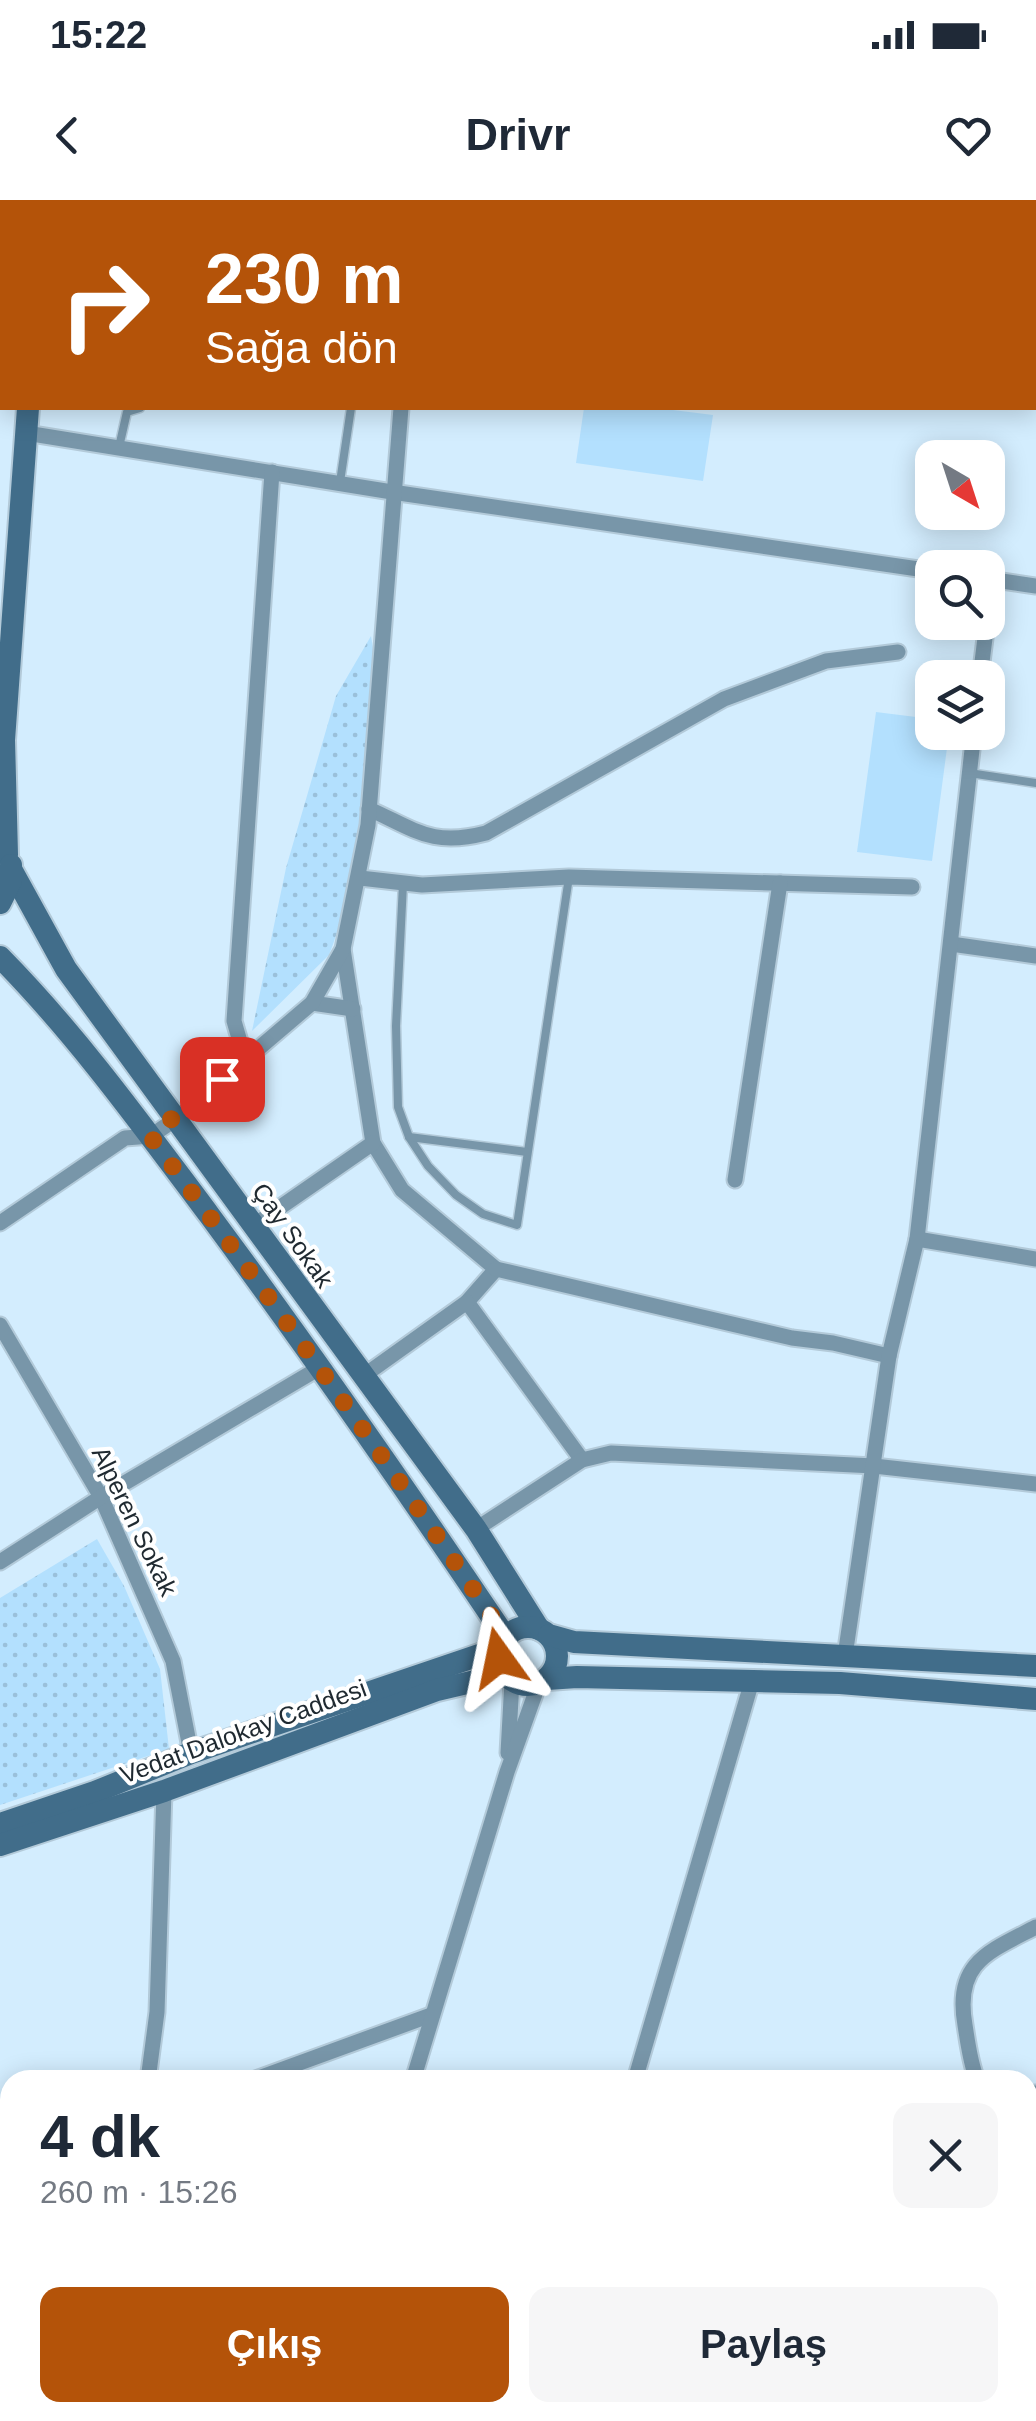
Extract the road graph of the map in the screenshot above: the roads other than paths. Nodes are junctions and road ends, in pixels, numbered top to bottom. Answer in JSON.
{"nodes":[{"id":1,"x":28,"y":410,"type":"edge"},
{"id":2,"x":134,"y":410,"type":"edge"},
{"id":3,"x":351,"y":410,"type":"edge"},
{"id":4,"x":401,"y":410,"type":"edge"},
{"id":5,"x":26,"y":432,"type":"junction"},
{"id":6,"x":119,"y":447,"type":"junction"},
{"id":7,"x":272,"y":472,"type":"junction"},
{"id":8,"x":340,"y":482,"type":"junction"},
{"id":9,"x":392,"y":492,"type":"junction"},
{"id":10,"x":915,"y":568,"type":"edge"},
{"id":11,"x":1005,"y":581,"type":"edge"},
{"id":12,"x":1036,"y":586,"type":"edge"},
{"id":13,"x":898,"y":652,"type":"dead end"},
{"id":14,"x":972,"y":750,"type":"edge"},
{"id":15,"x":969,"y":773,"type":"junction"},
{"id":16,"x":1036,"y":784,"type":"edge"},
{"id":17,"x":369,"y":809,"type":"junction"},
{"id":18,"x":6,"y":856,"type":"edge"},
{"id":19,"x":569,"y":877,"type":"junction"},
{"id":20,"x":360,"y":878,"type":"junction"},
{"id":21,"x":403,"y":883,"type":"junction"},
{"id":22,"x":780,"y":883,"type":"junction"},
{"id":23,"x":912,"y":887,"type":"dead end"},
{"id":24,"x":0,"y":904,"type":"edge"},
{"id":25,"x":951,"y":944,"type":"junction"},
{"id":26,"x":343,"y":949,"type":"junction"},
{"id":27,"x":1036,"y":956,"type":"edge"},
{"id":28,"x":0,"y":957,"type":"edge"},
{"id":29,"x":312,"y":1004,"type":"junction"},
{"id":30,"x":353,"y":1009,"type":"junction"},
{"id":31,"x":245,"y":1059,"type":"junction"},
{"id":32,"x":177,"y":1118,"type":"junction"},
{"id":33,"x":150,"y":1136,"type":"junction"},
{"id":34,"x":409,"y":1138,"type":"junction"},
{"id":35,"x":372,"y":1143,"type":"junction"},
{"id":36,"x":528,"y":1152,"type":"junction"},
{"id":37,"x":735,"y":1180,"type":"dead end"},
{"id":38,"x":0,"y":1223,"type":"edge"},
{"id":39,"x":253,"y":1226,"type":"junction"},
{"id":40,"x":917,"y":1239,"type":"junction"},
{"id":41,"x":1036,"y":1259,"type":"edge"},
{"id":42,"x":496,"y":1269,"type":"junction"},
{"id":43,"x":468,"y":1302,"type":"junction"},
{"id":44,"x":0,"y":1325,"type":"edge"},
{"id":45,"x":890,"y":1356,"type":"junction"},
{"id":46,"x":322,"y":1366,"type":"junction"},
{"id":47,"x":362,"y":1377,"type":"junction"},
{"id":48,"x":582,"y":1460,"type":"junction"},
{"id":49,"x":874,"y":1466,"type":"junction"},
{"id":50,"x":1036,"y":1484,"type":"edge"},
{"id":51,"x":101,"y":1497,"type":"junction"},
{"id":52,"x":476,"y":1530,"type":"junction"},
{"id":53,"x":0,"y":1562,"type":"edge"},
{"id":54,"x":544,"y":1632,"type":"junction"},
{"id":55,"x":503,"y":1643,"type":"junction"},
{"id":56,"x":846,"y":1656,"type":"junction"},
{"id":57,"x":1036,"y":1666,"type":"edge"},
{"id":58,"x":509,"y":1678,"type":"junction"},
{"id":59,"x":543,"y":1681,"type":"junction"},
{"id":60,"x":752,"y":1681,"type":"junction"},
{"id":61,"x":1036,"y":1699,"type":"edge"},
{"id":62,"x":191,"y":1754,"type":"junction"},
{"id":63,"x":507,"y":1772,"type":"junction"},
{"id":64,"x":164,"y":1791,"type":"junction"},
{"id":65,"x":0,"y":1824,"type":"edge"},
{"id":66,"x":0,"y":1845,"type":"edge"},
{"id":67,"x":1036,"y":1926,"type":"edge"},
{"id":68,"x":430,"y":2015,"type":"junction"},
{"id":69,"x":149,"y":2070,"type":"edge"},
{"id":70,"x":280,"y":2070,"type":"edge"},
{"id":71,"x":416,"y":2070,"type":"edge"},
{"id":72,"x":639,"y":2070,"type":"edge"},
{"id":73,"x":975,"y":2070,"type":"edge"}],
"edges":[{"from":1,"to":5,"type":"main road"},
{"from":2,"to":6,"type":"lane"},
{"from":3,"to":8,"type":"lane"},
{"from":4,"to":9,"type":"street"},
{"from":5,"to":6,"type":"street"},
{"from":5,"to":18,"type":"main road"},
{"from":6,"to":7,"type":"street"},
{"from":7,"to":8,"type":"street"},
{"from":7,"to":31,"type":"street"},
{"from":8,"to":9,"type":"street"},
{"from":9,"to":10,"type":"street"},
{"from":9,"to":17,"type":"street"},
{"from":11,"to":12,"type":"street"},
{"from":13,"to":17,"type":"street"},
{"from":14,"to":15,"type":"street"},
{"from":15,"to":16,"type":"lane"},
{"from":15,"to":25,"type":"street"},
{"from":17,"to":20,"type":"street"},
{"from":18,"to":24,"type":"main road"},
{"from":18,"to":32,"type":"main road","name":"Çay Sokak"},
{"from":19,"to":21,"type":"street"},
{"from":19,"to":22,"type":"street"},
{"from":19,"to":36,"type":"lane"},
{"from":20,"to":21,"type":"street"},
{"from":20,"to":26,"type":"street"},
{"from":21,"to":34,"type":"lane"},
{"from":22,"to":23,"type":"street"},
{"from":22,"to":37,"type":"street"},
{"from":25,"to":27,"type":"street"},
{"from":25,"to":40,"type":"street"},
{"from":26,"to":29,"type":"street"},
{"from":26,"to":30,"type":"street"},
{"from":28,"to":33,"type":"main road"},
{"from":29,"to":30,"type":"street"},
{"from":29,"to":31,"type":"street"},
{"from":30,"to":35,"type":"street"},
{"from":31,"to":32,"type":"street"},
{"from":32,"to":33,"type":"street"},
{"from":32,"to":39,"type":"main road","name":"Çay Sokak"},
{"from":33,"to":38,"type":"street"},
{"from":33,"to":46,"type":"main road"},
{"from":34,"to":36,"type":"lane"},
{"from":34,"to":36,"type":"lane"},
{"from":35,"to":39,"type":"street"},
{"from":35,"to":42,"type":"street"},
{"from":39,"to":47,"type":"main road","name":"Çay Sokak"},
{"from":40,"to":41,"type":"street"},
{"from":40,"to":45,"type":"street"},
{"from":42,"to":43,"type":"street"},
{"from":42,"to":45,"type":"street"},
{"from":43,"to":47,"type":"street"},
{"from":43,"to":48,"type":"street"},
{"from":44,"to":51,"type":"street","name":"Alperen Sokak"},
{"from":45,"to":49,"type":"street"},
{"from":46,"to":51,"type":"street"},
{"from":46,"to":55,"type":"main road"},
{"from":47,"to":52,"type":"main road","name":"Çay Sokak"},
{"from":48,"to":49,"type":"street"},
{"from":48,"to":52,"type":"street"},
{"from":49,"to":50,"type":"street"},
{"from":49,"to":56,"type":"street"},
{"from":51,"to":53,"type":"street"},
{"from":51,"to":62,"type":"street","name":"Alperen Sokak"},
{"from":52,"to":54,"type":"main road","name":"Çay Sokak"},
{"from":54,"to":55,"type":"main road"},
{"from":54,"to":56,"type":"main road"},
{"from":54,"to":59,"type":"main road"},
{"from":55,"to":58,"type":"main road"},
{"from":55,"to":62,"type":"main road","name":"Vedat Dalokay Caddesi"},
{"from":56,"to":57,"type":"main road"},
{"from":58,"to":59,"type":"main road"},
{"from":58,"to":63,"type":"street"},
{"from":58,"to":64,"type":"main road","name":"Vedat Dalokay Caddesi"},
{"from":59,"to":60,"type":"main road"},
{"from":59,"to":63,"type":"street"},
{"from":60,"to":61,"type":"main road"},
{"from":60,"to":72,"type":"street"},
{"from":62,"to":65,"type":"main road","name":"Vedat Dalokay Caddesi"},
{"from":63,"to":68,"type":"street"},
{"from":64,"to":66,"type":"main road","name":"Vedat Dalokay Caddesi"},
{"from":64,"to":69,"type":"street"},
{"from":67,"to":73,"type":"street"},
{"from":68,"to":70,"type":"street"},
{"from":68,"to":71,"type":"street"}]}
